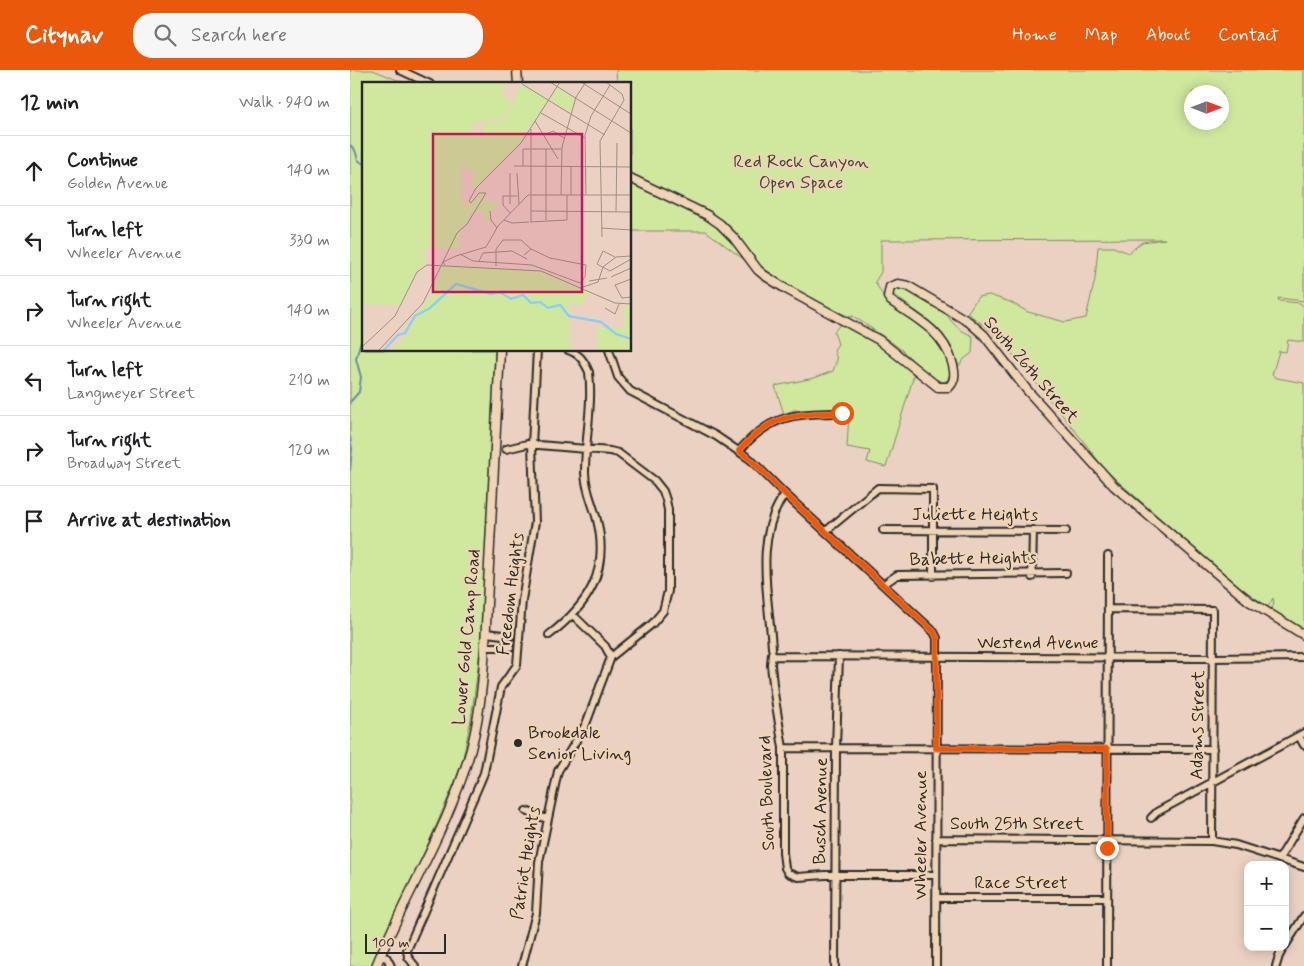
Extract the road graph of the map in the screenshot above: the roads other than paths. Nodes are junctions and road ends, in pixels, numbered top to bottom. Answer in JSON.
{"nodes":[{"id":1,"x":400,"y":70,"type":"edge"},
{"id":2,"x":426,"y":82,"type":"edge"},
{"id":3,"x":631,"y":178,"type":"edge"},
{"id":4,"x":500,"y":351,"type":"edge"},
{"id":5,"x":537,"y":351,"type":"edge"},
{"id":6,"x":609,"y":351,"type":"edge"},
{"id":7,"x":578,"y":352,"type":"edge"},
{"id":8,"x":842,"y":413,"type":"dead end"},
{"id":9,"x":532,"y":445,"type":"junction"},
{"id":10,"x":506,"y":449,"type":"dead end"},
{"id":11,"x":586,"y":449,"type":"junction"},
{"id":12,"x":739,"y":451,"type":"junction"},
{"id":13,"x":785,"y":494,"type":"junction"},
{"id":14,"x":884,"y":530,"type":"dead end"},
{"id":15,"x":933,"y":530,"type":"junction"},
{"id":16,"x":1033,"y":530,"type":"junction"},
{"id":17,"x":1066,"y":530,"type":"dead end"},
{"id":18,"x":826,"y":532,"type":"junction"},
{"id":19,"x":1108,"y":556,"type":"dead end"},
{"id":20,"x":1066,"y":573,"type":"dead end"},
{"id":21,"x":933,"y":575,"type":"junction"},
{"id":22,"x":1032,"y":575,"type":"junction"},
{"id":23,"x":884,"y":584,"type":"junction"},
{"id":24,"x":1108,"y":609,"type":"junction"},
{"id":25,"x":573,"y":615,"type":"junction"},
{"id":26,"x":486,"y":633,"type":"junction"},
{"id":27,"x":549,"y":635,"type":"dead end"},
{"id":28,"x":1304,"y":636,"type":"edge"},
{"id":29,"x":485,"y":647,"type":"junction"},
{"id":30,"x":772,"y":652,"type":"junction"},
{"id":31,"x":839,"y":656,"type":"junction"},
{"id":32,"x":611,"y":657,"type":"junction"},
{"id":33,"x":937,"y":657,"type":"junction"},
{"id":34,"x":1304,"y":657,"type":"edge"},
{"id":35,"x":1108,"y":658,"type":"junction"},
{"id":36,"x":1213,"y":658,"type":"junction"},
{"id":37,"x":1302,"y":735,"type":"edge"},
{"id":38,"x":1304,"y":745,"type":"edge"},
{"id":39,"x":783,"y":748,"type":"junction"},
{"id":40,"x":836,"y":748,"type":"junction"},
{"id":41,"x":936,"y":748,"type":"junction"},
{"id":42,"x":1107,"y":749,"type":"junction"},
{"id":43,"x":1212,"y":749,"type":"junction"},
{"id":44,"x":1212,"y":782,"type":"junction"},
{"id":45,"x":526,"y":811,"type":"dead end"},
{"id":46,"x":1151,"y":818,"type":"dead end"},
{"id":47,"x":1304,"y":818,"type":"edge"},
{"id":48,"x":547,"y":819,"type":"junction"},
{"id":49,"x":936,"y":839,"type":"junction"},
{"id":50,"x":1107,"y":840,"type":"junction"},
{"id":51,"x":1212,"y":841,"type":"junction"},
{"id":52,"x":1278,"y":859,"type":"junction"},
{"id":53,"x":1304,"y":867,"type":"edge"},
{"id":54,"x":835,"y":875,"type":"junction"},
{"id":55,"x":936,"y":875,"type":"junction"},
{"id":56,"x":936,"y":898,"type":"junction"},
{"id":57,"x":1107,"y":898,"type":"junction"},
{"id":58,"x":1304,"y":916,"type":"edge"},
{"id":59,"x":1289,"y":940,"type":"edge"},
{"id":60,"x":1282,"y":951,"type":"edge"},
{"id":61,"x":380,"y":956,"type":"junction"},
{"id":62,"x":376,"y":966,"type":"edge"},
{"id":63,"x":391,"y":966,"type":"edge"},
{"id":64,"x":415,"y":966,"type":"edge"},
{"id":65,"x":522,"y":966,"type":"edge"},
{"id":66,"x":835,"y":966,"type":"edge"},
{"id":67,"x":936,"y":966,"type":"edge"},
{"id":68,"x":1107,"y":966,"type":"edge"},
{"id":69,"x":1276,"y":966,"type":"edge"}],
"edges":[{"from":1,"to":2,"type":"street"},
{"from":3,"to":28,"type":"street","name":"South 26th Street"},
{"from":4,"to":26,"type":"street","name":"Lower Gold Camp Road"},
{"from":5,"to":9,"type":"street","name":"Freedom Heights"},
{"from":6,"to":12,"type":"street","name":"Wheeler Avenue"},
{"from":7,"to":11,"type":"street"},
{"from":8,"to":12,"type":"street"},
{"from":9,"to":10,"type":"street"},
{"from":9,"to":11,"type":"street"},
{"from":9,"to":64,"type":"street","name":"Freedom Heights"},
{"from":11,"to":25,"type":"street"},
{"from":11,"to":32,"type":"street"},
{"from":12,"to":13,"type":"street","name":"Wheeler Avenue"},
{"from":13,"to":18,"type":"street","name":"Wheeler Avenue"},
{"from":13,"to":30,"type":"street","name":"South Boulevard"},
{"from":14,"to":15,"type":"street","name":"Juliette Heights"},
{"from":15,"to":16,"type":"street","name":"Juliette Heights"},
{"from":15,"to":18,"type":"street"},
{"from":15,"to":21,"type":"street"},
{"from":16,"to":17,"type":"street","name":"Juliette Heights"},
{"from":16,"to":22,"type":"street"},
{"from":18,"to":23,"type":"street","name":"Wheeler Avenue"},
{"from":19,"to":24,"type":"street"},
{"from":20,"to":22,"type":"street","name":"Babette Heights"},
{"from":21,"to":22,"type":"street","name":"Babette Heights"},
{"from":21,"to":23,"type":"street","name":"Babette Heights"},
{"from":23,"to":33,"type":"street","name":"Wheeler Avenue"},
{"from":24,"to":35,"type":"street"},
{"from":24,"to":36,"type":"street","name":"Adams Street"},
{"from":25,"to":27,"type":"street"},
{"from":25,"to":32,"type":"street"},
{"from":26,"to":29,"type":"street","name":"Lower Gold Camp Road"},
{"from":26,"to":29,"type":"street"},
{"from":29,"to":61,"type":"street","name":"Lower Gold Camp Road"},
{"from":30,"to":31,"type":"street","name":"Westend Avenue"},
{"from":30,"to":39,"type":"street","name":"South Boulevard"},
{"from":31,"to":33,"type":"street","name":"Westend Avenue"},
{"from":31,"to":40,"type":"street","name":"Busch Avenue"},
{"from":32,"to":48,"type":"street","name":"Patriot Heights"},
{"from":33,"to":35,"type":"street","name":"Westend Avenue"},
{"from":33,"to":41,"type":"street","name":"Wheeler Avenue"},
{"from":34,"to":36,"type":"street","name":"Westend Avenue"},
{"from":35,"to":36,"type":"street","name":"Westend Avenue"},
{"from":35,"to":42,"type":"street"},
{"from":36,"to":43,"type":"street","name":"Adams Street"},
{"from":37,"to":38,"type":"street"},
{"from":37,"to":44,"type":"street"},
{"from":39,"to":40,"type":"street"},
{"from":39,"to":54,"type":"street","name":"South Boulevard"},
{"from":40,"to":41,"type":"street"},
{"from":40,"to":54,"type":"street","name":"Busch Avenue"},
{"from":41,"to":42,"type":"street"},
{"from":41,"to":49,"type":"street","name":"Wheeler Avenue"},
{"from":42,"to":43,"type":"street"},
{"from":42,"to":50,"type":"street"},
{"from":43,"to":44,"type":"street","name":"Adams Street"},
{"from":44,"to":46,"type":"street"},
{"from":44,"to":51,"type":"street","name":"Adams Street"},
{"from":45,"to":48,"type":"street"},
{"from":47,"to":52,"type":"street"},
{"from":48,"to":65,"type":"street","name":"Patriot Heights"},
{"from":49,"to":50,"type":"street","name":"South 25th Street"},
{"from":49,"to":55,"type":"street","name":"Wheeler Avenue"},
{"from":50,"to":51,"type":"street","name":"South 25th Street"},
{"from":50,"to":57,"type":"street"},
{"from":51,"to":52,"type":"street","name":"South 25th Street"},
{"from":52,"to":53,"type":"street","name":"South 25th Street"},
{"from":54,"to":55,"type":"street"},
{"from":54,"to":66,"type":"street","name":"Busch Avenue"},
{"from":55,"to":56,"type":"street","name":"Wheeler Avenue"},
{"from":56,"to":57,"type":"street","name":"Race Street"},
{"from":56,"to":67,"type":"street","name":"Wheeler Avenue"},
{"from":57,"to":68,"type":"street"},
{"from":58,"to":59,"type":"street"},
{"from":60,"to":69,"type":"street"},
{"from":61,"to":62,"type":"street","name":"Lower Gold Camp Road"},
{"from":61,"to":63,"type":"street"}]}
